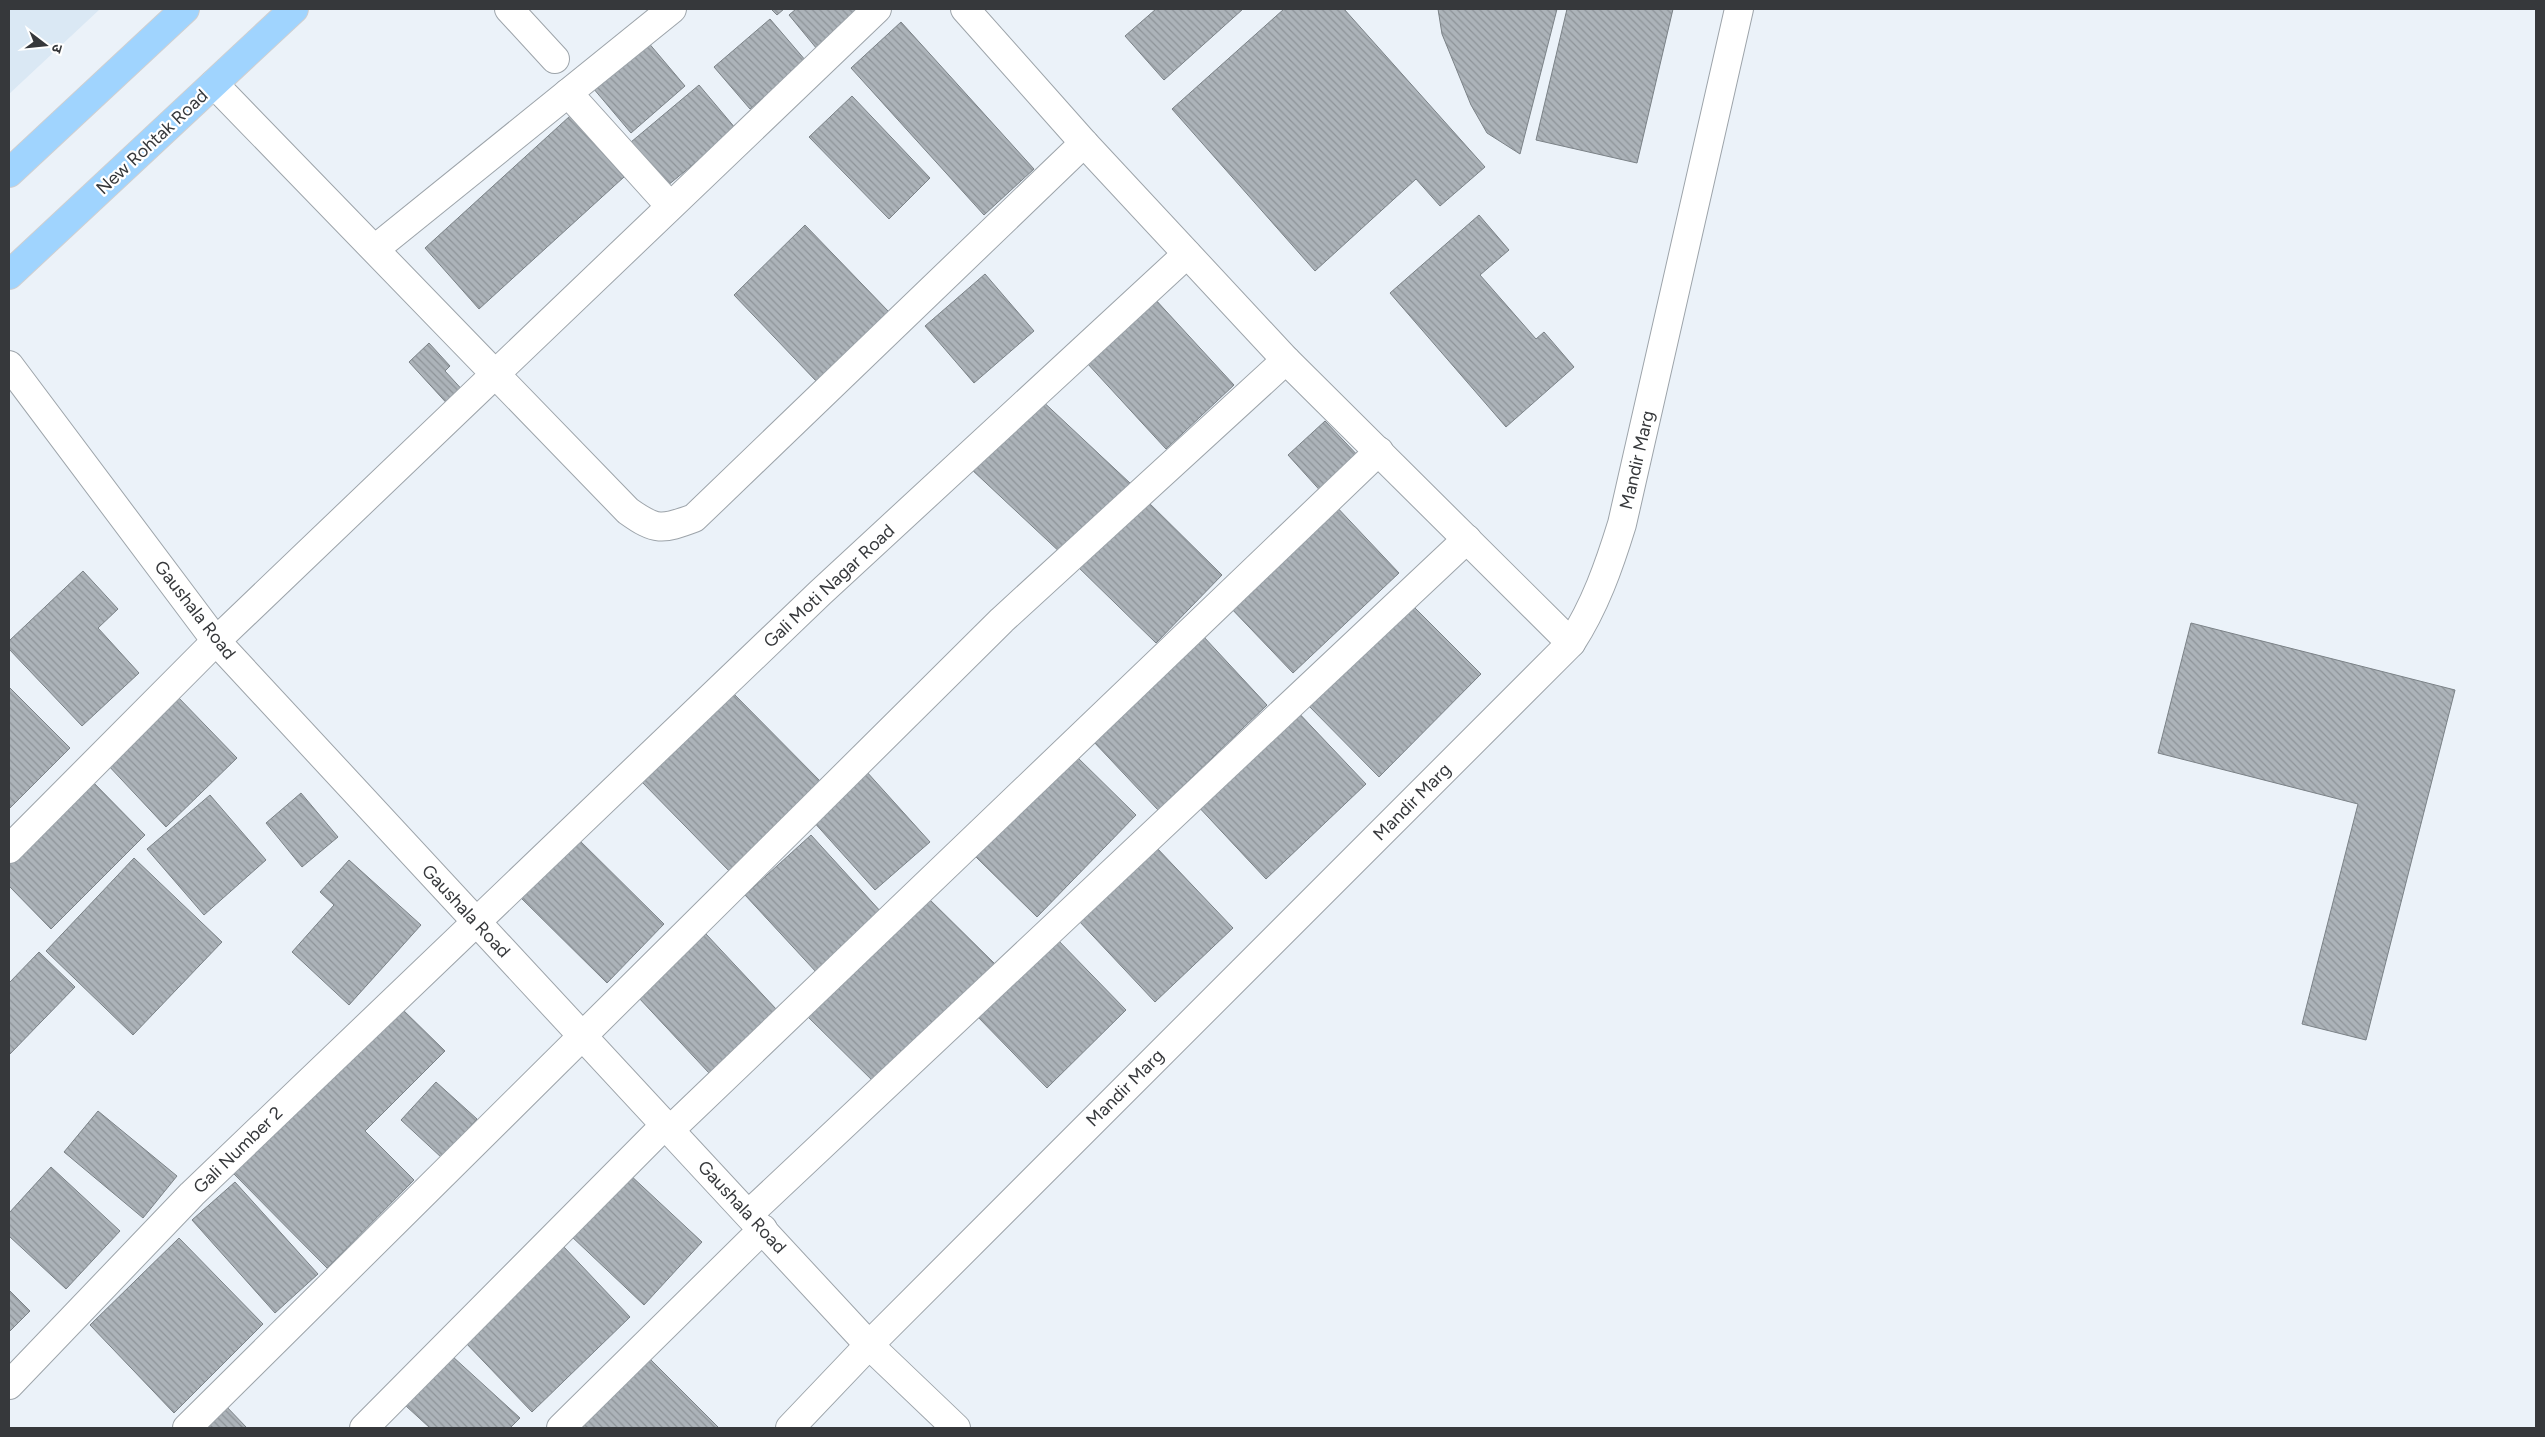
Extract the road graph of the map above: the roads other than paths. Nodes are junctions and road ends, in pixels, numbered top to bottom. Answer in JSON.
{"nodes":[{"id":1,"x":185,"y":9,"type":"edge"},
{"id":2,"x":294,"y":9,"type":"edge"},
{"id":3,"x":509,"y":9,"type":"edge"},
{"id":4,"x":672,"y":9,"type":"edge"},
{"id":5,"x":877,"y":9,"type":"edge"},
{"id":6,"x":965,"y":9,"type":"edge"},
{"id":7,"x":1739,"y":9,"type":"edge"},
{"id":8,"x":554,"y":60,"type":"dead end"},
{"id":9,"x":214,"y":84,"type":"junction"},
{"id":10,"x":568,"y":93,"type":"junction"},
{"id":11,"x":1084,"y":144,"type":"junction"},
{"id":12,"x":9,"y":173,"type":"edge"},
{"id":13,"x":670,"y":206,"type":"junction"},
{"id":14,"x":375,"y":249,"type":"junction"},
{"id":15,"x":1187,"y":254,"type":"junction"},
{"id":16,"x":9,"y":275,"type":"edge"},
{"id":17,"x":1286,"y":360,"type":"junction"},
{"id":18,"x":9,"y":365,"type":"edge"},
{"id":19,"x":495,"y":373,"type":"junction"},
{"id":20,"x":1379,"y":451,"type":"junction"},
{"id":21,"x":1467,"y":539,"type":"junction"},
{"id":22,"x":216,"y":641,"type":"junction"},
{"id":23,"x":1571,"y":643,"type":"junction"},
{"id":24,"x":9,"y":849,"type":"edge"},
{"id":25,"x":476,"y":924,"type":"junction"},
{"id":26,"x":582,"y":1034,"type":"junction"},
{"id":27,"x":667,"y":1128,"type":"junction"},
{"id":28,"x":756,"y":1221,"type":"junction"},
{"id":29,"x":869,"y":1344,"type":"junction"},
{"id":30,"x":9,"y":1385,"type":"edge"},
{"id":31,"x":187,"y":1428,"type":"edge"},
{"id":32,"x":364,"y":1428,"type":"edge"},
{"id":33,"x":561,"y":1428,"type":"edge"},
{"id":34,"x":790,"y":1428,"type":"edge"},
{"id":35,"x":956,"y":1428,"type":"edge"}],
"edges":[{"from":1,"to":12,"type":"main road"},
{"from":2,"to":9,"type":"main road","name":"New Rohtak Road"},
{"from":3,"to":8,"type":"street"},
{"from":4,"to":10,"type":"street"},
{"from":5,"to":13,"type":"street"},
{"from":6,"to":11,"type":"street"},
{"from":7,"to":23,"type":"street","name":"Mandir Marg"},
{"from":9,"to":14,"type":"street"},
{"from":9,"to":16,"type":"main road","name":"New Rohtak Road"},
{"from":10,"to":13,"type":"street"},
{"from":10,"to":14,"type":"street"},
{"from":11,"to":15,"type":"street"},
{"from":11,"to":19,"type":"street"},
{"from":13,"to":19,"type":"street"},
{"from":14,"to":19,"type":"street"},
{"from":15,"to":17,"type":"street"},
{"from":15,"to":25,"type":"street","name":"Gali Moti Nagar Road"},
{"from":17,"to":20,"type":"street"},
{"from":17,"to":26,"type":"street"},
{"from":18,"to":22,"type":"street","name":"Gaushala Road"},
{"from":19,"to":22,"type":"street"},
{"from":20,"to":21,"type":"street"},
{"from":20,"to":27,"type":"street"},
{"from":21,"to":23,"type":"street"},
{"from":21,"to":28,"type":"street"},
{"from":22,"to":24,"type":"street"},
{"from":22,"to":25,"type":"street","name":"Gaushala Road"},
{"from":23,"to":29,"type":"street","name":"Mandir Marg"},
{"from":25,"to":26,"type":"street","name":"Gaushala Road"},
{"from":25,"to":30,"type":"street","name":"Gali Number 2"},
{"from":26,"to":27,"type":"street","name":"Gaushala Road"},
{"from":26,"to":31,"type":"street"},
{"from":27,"to":28,"type":"street","name":"Gaushala Road"},
{"from":27,"to":32,"type":"street"},
{"from":28,"to":29,"type":"street","name":"Gaushala Road"},
{"from":28,"to":33,"type":"street"},
{"from":29,"to":34,"type":"street","name":"Mandir Marg"},
{"from":29,"to":35,"type":"street","name":"Gaushala Road"}]}
